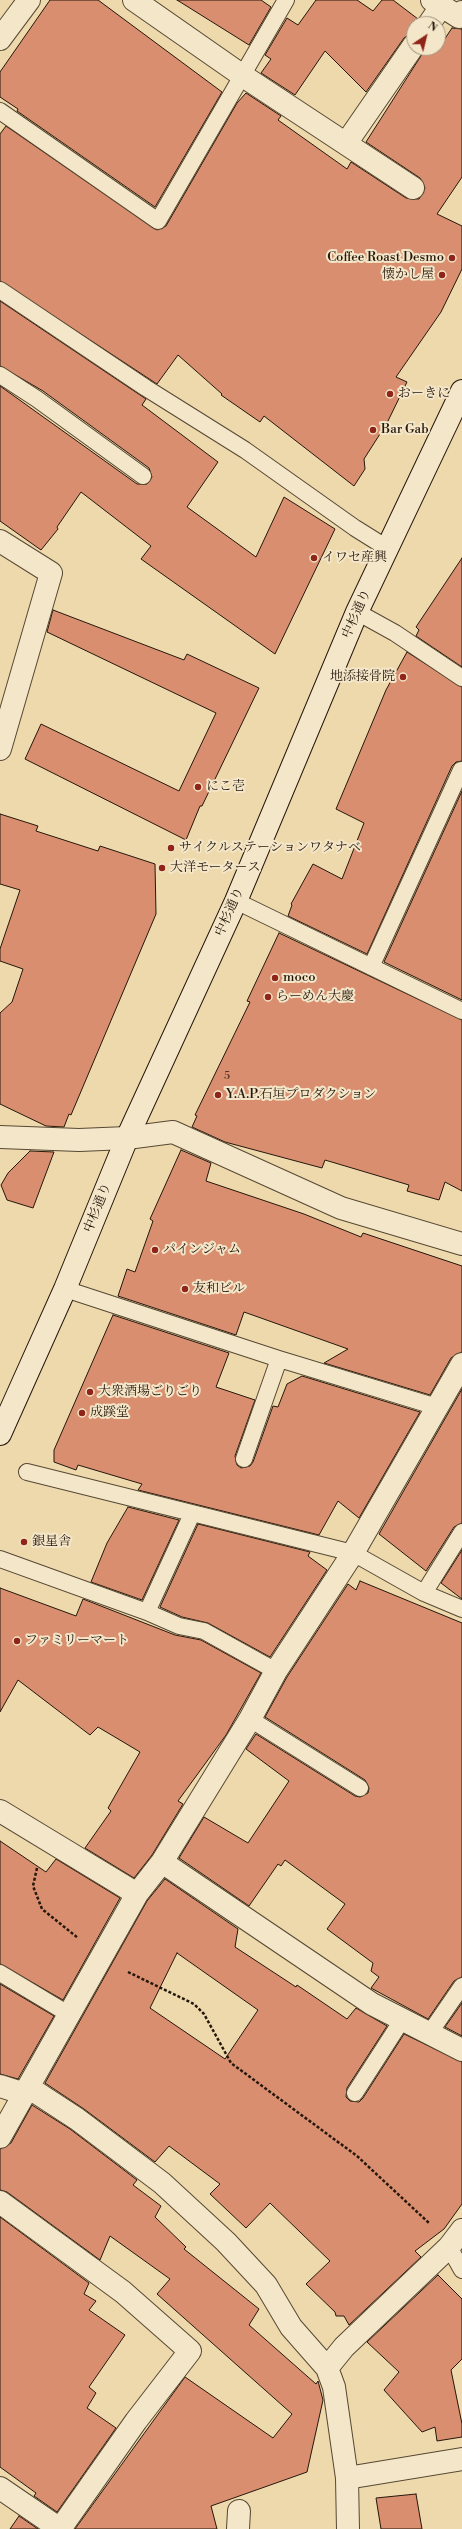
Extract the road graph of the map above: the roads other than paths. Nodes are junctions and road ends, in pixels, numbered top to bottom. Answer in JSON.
{"nodes":[{"id":1,"x":29,"y":0,"type":"edge"},
{"id":2,"x":134,"y":0,"type":"edge"},
{"id":3,"x":286,"y":0,"type":"edge"},
{"id":4,"x":0,"y":39,"type":"edge"},
{"id":5,"x":406,"y":56,"type":"edge"},
{"id":6,"x":243,"y":76,"type":"junction"},
{"id":7,"x":0,"y":111,"type":"edge"},
{"id":8,"x":347,"y":142,"type":"junction"},
{"id":9,"x":413,"y":188,"type":"dead end"},
{"id":10,"x":0,"y":290,"type":"edge"},
{"id":11,"x":0,"y":375,"type":"edge"},
{"id":12,"x":462,"y":392,"type":"edge"},
{"id":13,"x":143,"y":476,"type":"dead end"},
{"id":14,"x":0,"y":541,"type":"edge"},
{"id":15,"x":387,"y":548,"type":"junction"},
{"id":16,"x":357,"y":612,"type":"junction"},
{"id":17,"x":462,"y":678,"type":"edge"},
{"id":18,"x":0,"y":749,"type":"edge"},
{"id":19,"x":461,"y":770,"type":"edge"},
{"id":20,"x":236,"y":901,"type":"junction"},
{"id":21,"x":371,"y":967,"type":"junction"},
{"id":22,"x":462,"y":1011,"type":"edge"},
{"id":23,"x":127,"y":1138,"type":"junction"},
{"id":24,"x":0,"y":1139,"type":"edge"},
{"id":25,"x":462,"y":1244,"type":"edge"},
{"id":26,"x":65,"y":1289,"type":"junction"},
{"id":27,"x":279,"y":1360,"type":"junction"},
{"id":28,"x":462,"y":1364,"type":"edge"},
{"id":29,"x":437,"y":1407,"type":"junction"},
{"id":30,"x":0,"y":1434,"type":"edge"},
{"id":31,"x":244,"y":1459,"type":"dead end"},
{"id":32,"x":27,"y":1472,"type":"dead end"},
{"id":33,"x":192,"y":1514,"type":"junction"},
{"id":34,"x":462,"y":1532,"type":"edge"},
{"id":35,"x":353,"y":1553,"type":"junction"},
{"id":36,"x":0,"y":1559,"type":"edge"},
{"id":37,"x":424,"y":1592,"type":"junction"},
{"id":38,"x":462,"y":1609,"type":"edge"},
{"id":39,"x":147,"y":1612,"type":"junction"},
{"id":40,"x":276,"y":1671,"type":"junction"},
{"id":41,"x":250,"y":1719,"type":"junction"},
{"id":42,"x":360,"y":1788,"type":"dead end"},
{"id":43,"x":0,"y":1811,"type":"edge"},
{"id":44,"x":162,"y":1862,"type":"junction"},
{"id":45,"x":137,"y":1894,"type":"junction"},
{"id":46,"x":0,"y":1973,"type":"edge"},
{"id":47,"x":462,"y":1986,"type":"edge"},
{"id":48,"x":70,"y":2015,"type":"junction"},
{"id":49,"x":402,"y":2020,"type":"junction"},
{"id":50,"x":429,"y":2034,"type":"junction"},
{"id":51,"x":462,"y":2050,"type":"edge"},
{"id":52,"x":0,"y":2086,"type":"edge"},
{"id":53,"x":26,"y":2090,"type":"junction"},
{"id":54,"x":355,"y":2093,"type":"dead end"},
{"id":55,"x":0,"y":2137,"type":"edge"},
{"id":56,"x":0,"y":2202,"type":"edge"},
{"id":57,"x":462,"y":2230,"type":"edge"},
{"id":58,"x":449,"y":2247,"type":"junction"},
{"id":59,"x":462,"y":2270,"type":"edge"},
{"id":60,"x":327,"y":2368,"type":"junction"},
{"id":61,"x":462,"y":2459,"type":"edge"},
{"id":62,"x":347,"y":2478,"type":"junction"},
{"id":63,"x":0,"y":2488,"type":"edge"},
{"id":64,"x":60,"y":2529,"type":"edge"},
{"id":65,"x":348,"y":2529,"type":"edge"}],
"edges":[{"from":1,"to":4,"type":"street"},
{"from":2,"to":6,"type":"street"},
{"from":3,"to":6,"type":"lane"},
{"from":5,"to":8,"type":"street"},
{"from":6,"to":7,"type":"lane"},
{"from":6,"to":8,"type":"street"},
{"from":8,"to":9,"type":"street"},
{"from":10,"to":15,"type":"lane"},
{"from":11,"to":13,"type":"lane"},
{"from":12,"to":15,"type":"street","name":"中杉通り"},
{"from":14,"to":18,"type":"street"},
{"from":15,"to":16,"type":"street","name":"中杉通り"},
{"from":16,"to":17,"type":"lane"},
{"from":16,"to":20,"type":"street","name":"中杉通り"},
{"from":19,"to":21,"type":"lane"},
{"from":20,"to":21,"type":"lane"},
{"from":20,"to":23,"type":"street","name":"中杉通り"},
{"from":21,"to":22,"type":"lane"},
{"from":23,"to":24,"type":"street"},
{"from":23,"to":25,"type":"street"},
{"from":23,"to":26,"type":"street","name":"中杉通り"},
{"from":26,"to":27,"type":"lane"},
{"from":26,"to":30,"type":"street","name":"中杉通り"},
{"from":27,"to":29,"type":"lane"},
{"from":27,"to":31,"type":"lane"},
{"from":28,"to":29,"type":"street"},
{"from":29,"to":35,"type":"street"},
{"from":32,"to":33,"type":"lane"},
{"from":33,"to":35,"type":"lane"},
{"from":33,"to":39,"type":"lane"},
{"from":34,"to":37,"type":"lane"},
{"from":35,"to":37,"type":"lane"},
{"from":35,"to":40,"type":"street"},
{"from":36,"to":39,"type":"lane"},
{"from":37,"to":38,"type":"lane"},
{"from":39,"to":40,"type":"lane"},
{"from":40,"to":41,"type":"street"},
{"from":41,"to":42,"type":"lane"},
{"from":41,"to":44,"type":"street"},
{"from":43,"to":45,"type":"street"},
{"from":44,"to":45,"type":"street"},
{"from":44,"to":49,"type":"street"},
{"from":45,"to":48,"type":"street"},
{"from":46,"to":48,"type":"lane"},
{"from":47,"to":50,"type":"lane"},
{"from":48,"to":53,"type":"street"},
{"from":49,"to":50,"type":"street"},
{"from":49,"to":54,"type":"lane"},
{"from":50,"to":51,"type":"street"},
{"from":52,"to":53,"type":"street"},
{"from":53,"to":55,"type":"street"},
{"from":53,"to":60,"type":"street"},
{"from":56,"to":64,"type":"street"},
{"from":57,"to":58,"type":"street"},
{"from":58,"to":59,"type":"lane"},
{"from":58,"to":60,"type":"street"},
{"from":60,"to":62,"type":"street"},
{"from":61,"to":62,"type":"street"},
{"from":62,"to":65,"type":"street"},
{"from":63,"to":64,"type":"street"}]}
